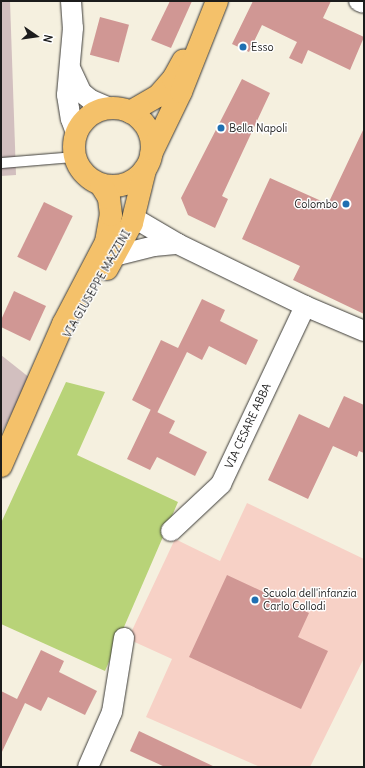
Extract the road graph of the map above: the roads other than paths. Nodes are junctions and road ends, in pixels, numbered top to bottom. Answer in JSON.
{"nodes":[{"id":1,"x":218,"y":1,"type":"edge"},
{"id":2,"x":359,"y":1,"type":"edge"},
{"id":3,"x":71,"y":2,"type":"edge"},
{"id":4,"x":364,"y":3,"type":"edge"},
{"id":5,"x":206,"y":27,"type":"junction"},
{"id":6,"x":70,"y":66,"type":"junction"},
{"id":7,"x":120,"y":110,"type":"junction"},
{"id":8,"x":76,"y":133,"type":"junction"},
{"id":9,"x":74,"y":157,"type":"junction"},
{"id":10,"x":148,"y":162,"type":"junction"},
{"id":11,"x":1,"y":163,"type":"edge"},
{"id":12,"x":101,"y":185,"type":"junction"},
{"id":13,"x":134,"y":218,"type":"junction"},
{"id":14,"x":178,"y":244,"type":"junction"},
{"id":15,"x":114,"y":256,"type":"junction"},
{"id":16,"x":305,"y":306,"type":"junction"},
{"id":17,"x":364,"y":331,"type":"edge"},
{"id":18,"x":34,"y":393,"type":"junction"},
{"id":19,"x":1,"y":466,"type":"edge"},
{"id":20,"x":171,"y":531,"type":"dead end"},
{"id":21,"x":124,"y":638,"type":"dead end"},
{"id":22,"x":88,"y":767,"type":"edge"}],
"edges":[{"from":1,"to":5,"type":"main road","name":"VIA GIUSEPPE MAZZINI"},
{"from":2,"to":4,"type":"street"},
{"from":3,"to":6,"type":"street"},
{"from":5,"to":7,"type":"main road","name":"VIA GIUSEPPE MAZZINI"},
{"from":5,"to":10,"type":"main road","name":"VIA GIUSEPPE MAZZINI"},
{"from":6,"to":7,"type":"street"},
{"from":6,"to":8,"type":"street"},
{"from":7,"to":8,"type":"main road"},
{"from":7,"to":10,"type":"main road"},
{"from":8,"to":9,"type":"main road"},
{"from":9,"to":11,"type":"lane"},
{"from":9,"to":12,"type":"main road"},
{"from":10,"to":12,"type":"main road"},
{"from":10,"to":13,"type":"main road","name":"VIA GIUSEPPE MAZZINI"},
{"from":12,"to":18,"type":"main road","name":"VIA GIUSEPPE MAZZINI"},
{"from":13,"to":14,"type":"street"},
{"from":13,"to":15,"type":"main road","name":"VIA GIUSEPPE MAZZINI"},
{"from":14,"to":15,"type":"street"},
{"from":14,"to":16,"type":"street"},
{"from":15,"to":18,"type":"main road","name":"VIA GIUSEPPE MAZZINI"},
{"from":16,"to":17,"type":"street"},
{"from":16,"to":20,"type":"street","name":"VIA CESARE ABBA"},
{"from":18,"to":19,"type":"main road","name":"VIA GIUSEPPE MAZZINI"},
{"from":21,"to":22,"type":"street"}]}
